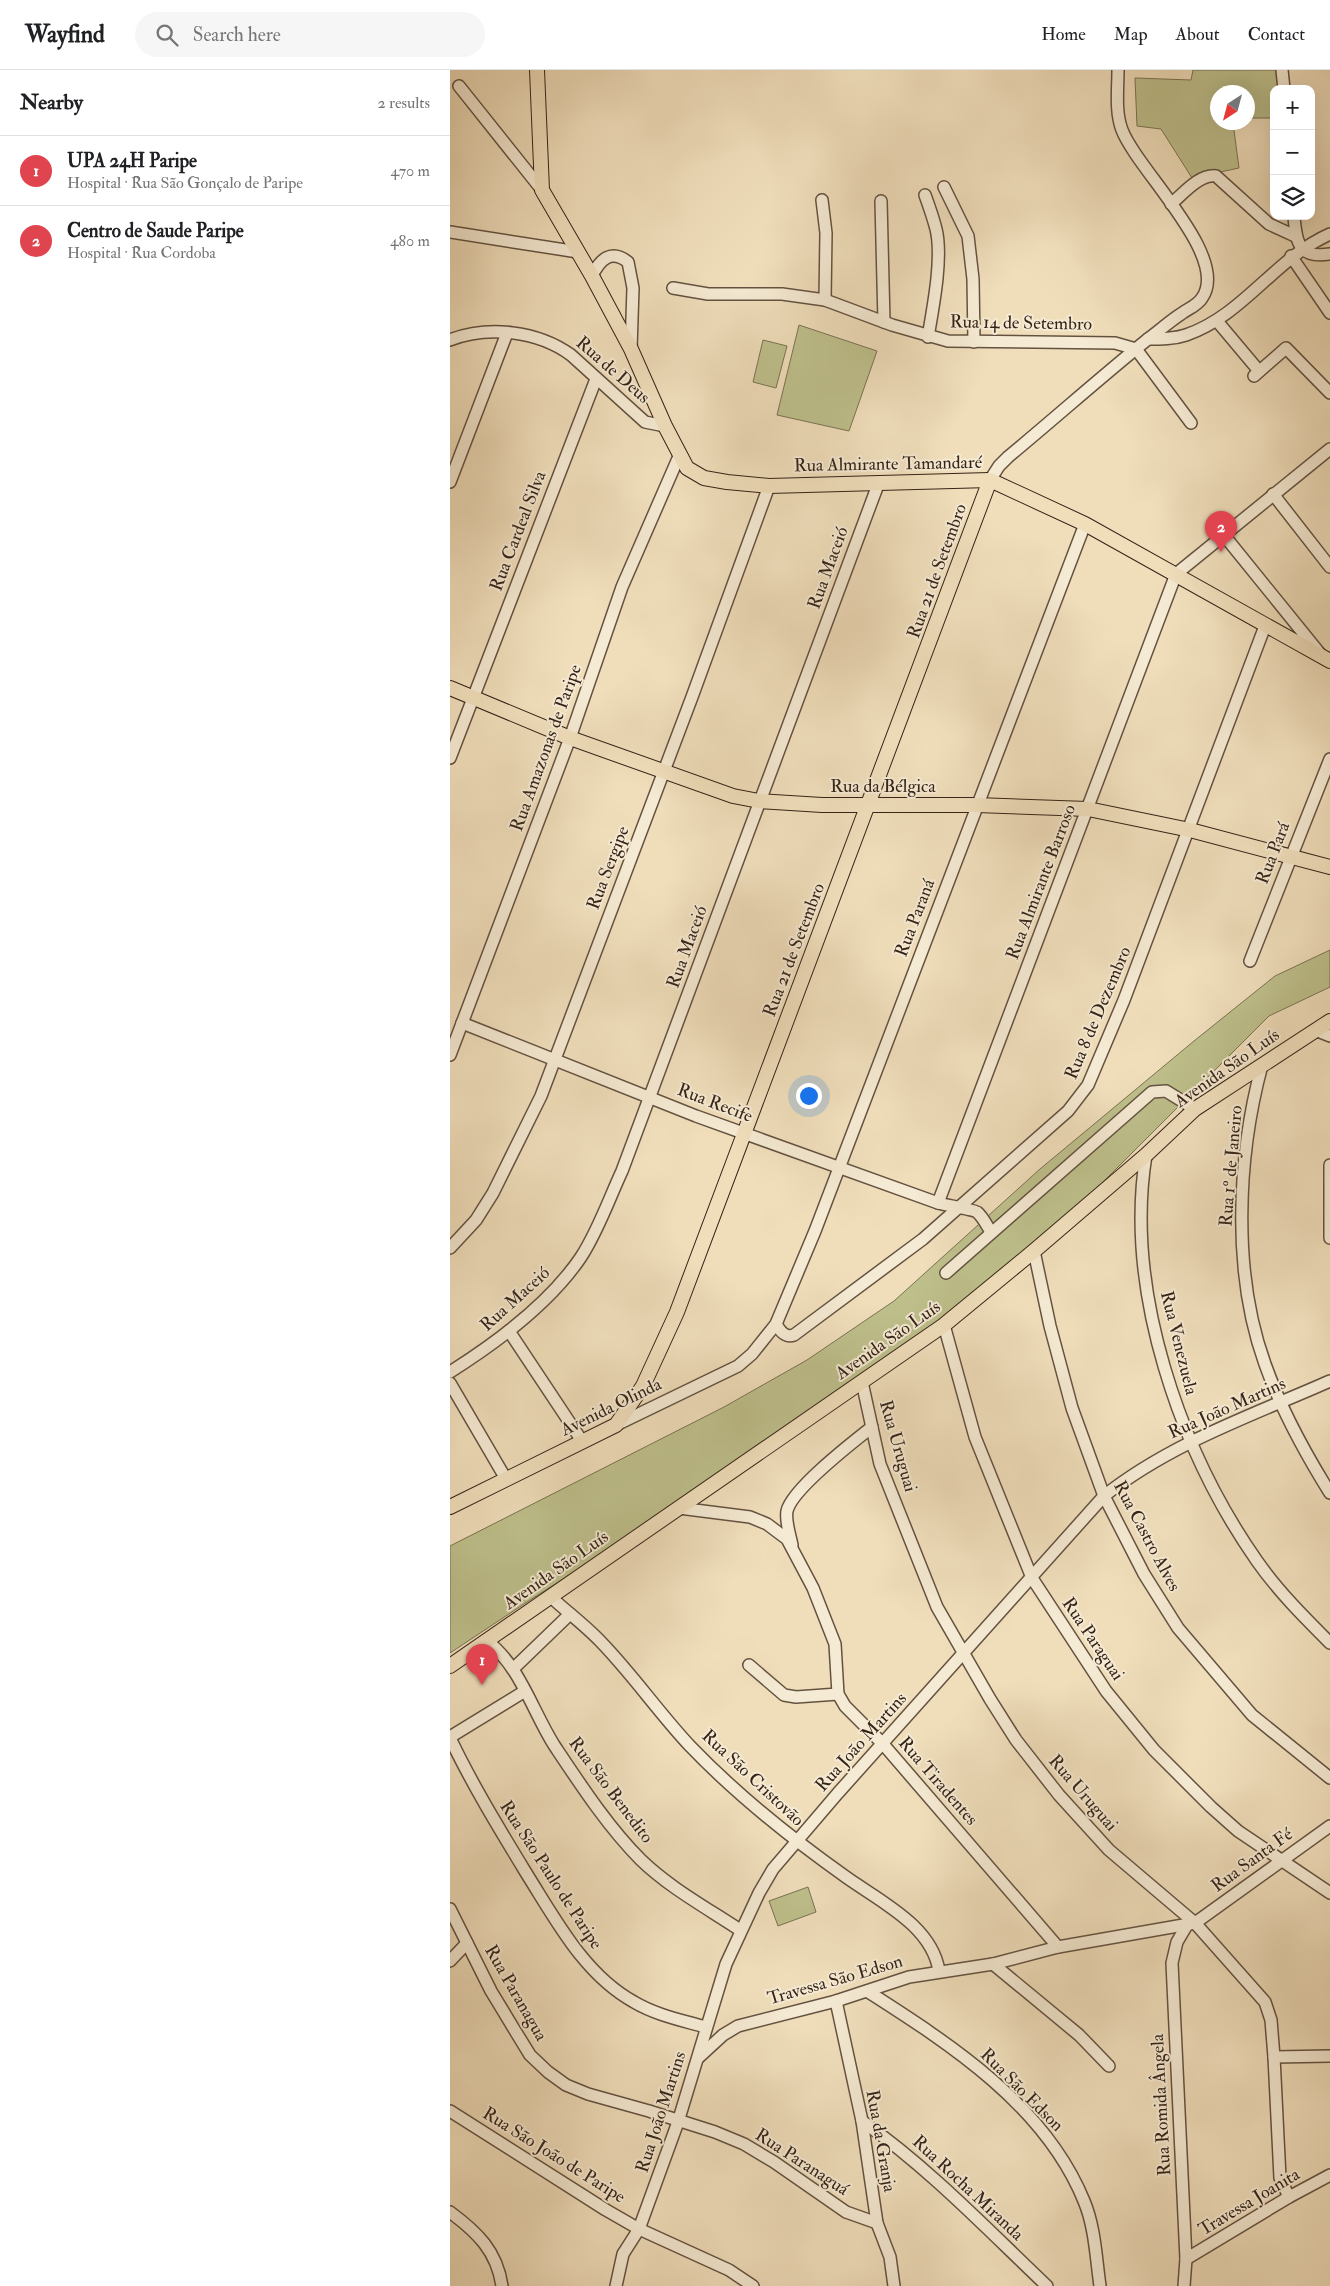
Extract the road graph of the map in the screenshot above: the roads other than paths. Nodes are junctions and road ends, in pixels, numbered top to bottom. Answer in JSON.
{"nodes":[{"id":1,"x":537,"y":70,"type":"edge"},
{"id":2,"x":1118,"y":70,"type":"edge"},
{"id":3,"x":1282,"y":70,"type":"edge"},
{"id":4,"x":1284,"y":85,"type":"edge"},
{"id":5,"x":459,"y":86,"type":"dead end"},
{"id":6,"x":944,"y":187,"type":"dead end"},
{"id":7,"x":542,"y":190,"type":"junction"},
{"id":8,"x":925,"y":195,"type":"dead end"},
{"id":9,"x":822,"y":200,"type":"dead end"},
{"id":10,"x":881,"y":201,"type":"dead end"},
{"id":11,"x":1171,"y":204,"type":"junction"},
{"id":12,"x":1294,"y":220,"type":"edge"},
{"id":13,"x":450,"y":232,"type":"edge"},
{"id":14,"x":1330,"y":234,"type":"edge"},
{"id":15,"x":1295,"y":236,"type":"junction"},
{"id":16,"x":1302,"y":248,"type":"junction"},
{"id":17,"x":578,"y":252,"type":"junction"},
{"id":18,"x":1330,"y":254,"type":"edge"},
{"id":19,"x":1291,"y":256,"type":"junction"},
{"id":20,"x":592,"y":276,"type":"junction"},
{"id":21,"x":673,"y":288,"type":"dead end"},
{"id":22,"x":825,"y":300,"type":"junction"},
{"id":23,"x":1330,"y":313,"type":"edge"},
{"id":24,"x":1216,"y":321,"type":"junction"},
{"id":25,"x":884,"y":322,"type":"junction"},
{"id":26,"x":507,"y":333,"type":"junction"},
{"id":27,"x":928,"y":337,"type":"junction"},
{"id":28,"x":1148,"y":339,"type":"junction"},
{"id":29,"x":450,"y":340,"type":"edge"},
{"id":30,"x":974,"y":342,"type":"junction"},
{"id":31,"x":631,"y":349,"type":"junction"},
{"id":32,"x":1136,"y":350,"type":"junction"},
{"id":33,"x":596,"y":379,"type":"junction"},
{"id":34,"x":1330,"y":393,"type":"edge"},
{"id":35,"x":1191,"y":423,"type":"dead end"},
{"id":36,"x":665,"y":426,"type":"junction"},
{"id":37,"x":1329,"y":452,"type":"edge"},
{"id":38,"x":680,"y":454,"type":"junction"},
{"id":39,"x":990,"y":480,"type":"junction"},
{"id":40,"x":450,"y":482,"type":"edge"},
{"id":41,"x":879,"y":482,"type":"junction"},
{"id":42,"x":770,"y":486,"type":"junction"},
{"id":43,"x":1273,"y":494,"type":"junction"},
{"id":44,"x":1085,"y":524,"type":"junction"},
{"id":45,"x":1223,"y":534,"type":"junction"},
{"id":46,"x":1330,"y":567,"type":"edge"},
{"id":47,"x":1176,"y":574,"type":"junction"},
{"id":48,"x":1265,"y":626,"type":"junction"},
{"id":49,"x":1326,"y":659,"type":"edge"},
{"id":50,"x":450,"y":688,"type":"edge"},
{"id":51,"x":473,"y":696,"type":"junction"},
{"id":52,"x":570,"y":738,"type":"junction"},
{"id":53,"x":450,"y":758,"type":"edge"},
{"id":54,"x":1330,"y":759,"type":"edge"},
{"id":55,"x":664,"y":773,"type":"junction"},
{"id":56,"x":759,"y":800,"type":"junction"},
{"id":57,"x":869,"y":805,"type":"junction"},
{"id":58,"x":976,"y":805,"type":"junction"},
{"id":59,"x":1088,"y":809,"type":"junction"},
{"id":60,"x":1190,"y":830,"type":"junction"},
{"id":61,"x":1290,"y":856,"type":"junction"},
{"id":62,"x":1330,"y":867,"type":"edge"},
{"id":63,"x":1250,"y":961,"type":"dead end"},
{"id":64,"x":1330,"y":1021,"type":"edge"},
{"id":65,"x":462,"y":1023,"type":"junction"},
{"id":66,"x":1315,"y":1030,"type":"junction"},
{"id":67,"x":1330,"y":1036,"type":"edge"},
{"id":68,"x":450,"y":1055,"type":"edge"},
{"id":69,"x":554,"y":1058,"type":"junction"},
{"id":70,"x":1262,"y":1065,"type":"junction"},
{"id":71,"x":649,"y":1097,"type":"junction"},
{"id":72,"x":1194,"y":1109,"type":"junction"},
{"id":73,"x":744,"y":1133,"type":"junction"},
{"id":74,"x":1146,"y":1155,"type":"junction"},
{"id":75,"x":1330,"y":1165,"type":"edge"},
{"id":76,"x":838,"y":1167,"type":"junction"},
{"id":77,"x":938,"y":1203,"type":"junction"},
{"id":78,"x":958,"y":1209,"type":"junction"},
{"id":79,"x":991,"y":1232,"type":"junction"},
{"id":80,"x":1330,"y":1238,"type":"edge"},
{"id":81,"x":450,"y":1248,"type":"edge"},
{"id":82,"x":1034,"y":1251,"type":"junction"},
{"id":83,"x":946,"y":1273,"type":"dead end"},
{"id":84,"x":776,"y":1324,"type":"junction"},
{"id":85,"x":944,"y":1325,"type":"junction"},
{"id":86,"x":509,"y":1331,"type":"junction"},
{"id":87,"x":451,"y":1371,"type":"edge"},
{"id":88,"x":862,"y":1382,"type":"junction"},
{"id":89,"x":1330,"y":1382,"type":"edge"},
{"id":90,"x":450,"y":1384,"type":"edge"},
{"id":91,"x":1282,"y":1402,"type":"junction"},
{"id":92,"x":616,"y":1425,"type":"junction"},
{"id":93,"x":872,"y":1427,"type":"junction"},
{"id":94,"x":1191,"y":1440,"type":"junction"},
{"id":95,"x":582,"y":1441,"type":"junction"},
{"id":96,"x":506,"y":1480,"type":"junction"},
{"id":97,"x":1330,"y":1493,"type":"edge"},
{"id":98,"x":1104,"y":1496,"type":"junction"},
{"id":99,"x":450,"y":1507,"type":"edge"},
{"id":100,"x":679,"y":1508,"type":"junction"},
{"id":101,"x":793,"y":1547,"type":"junction"},
{"id":102,"x":1032,"y":1578,"type":"junction"},
{"id":103,"x":551,"y":1596,"type":"junction"},
{"id":104,"x":570,"y":1614,"type":"junction"},
{"id":105,"x":486,"y":1640,"type":"junction"},
{"id":106,"x":1330,"y":1642,"type":"edge"},
{"id":107,"x":964,"y":1654,"type":"junction"},
{"id":108,"x":749,"y":1665,"type":"dead end"},
{"id":109,"x":450,"y":1666,"type":"edge"},
{"id":110,"x":513,"y":1669,"type":"junction"},
{"id":111,"x":525,"y":1691,"type":"junction"},
{"id":112,"x":838,"y":1694,"type":"junction"},
{"id":113,"x":450,"y":1737,"type":"edge"},
{"id":114,"x":883,"y":1744,"type":"junction"},
{"id":115,"x":1330,"y":1778,"type":"edge"},
{"id":116,"x":1330,"y":1826,"type":"edge"},
{"id":117,"x":796,"y":1842,"type":"junction"},
{"id":118,"x":1281,"y":1860,"type":"junction"},
{"id":119,"x":1330,"y":1892,"type":"edge"},
{"id":120,"x":450,"y":1909,"type":"edge"},
{"id":121,"x":1191,"y":1924,"type":"junction"},
{"id":122,"x":740,"y":1930,"type":"junction"},
{"id":123,"x":467,"y":1943,"type":"junction"},
{"id":124,"x":1058,"y":1947,"type":"junction"},
{"id":125,"x":450,"y":1961,"type":"edge"},
{"id":126,"x":993,"y":1964,"type":"junction"},
{"id":127,"x":939,"y":1971,"type":"junction"},
{"id":128,"x":867,"y":1991,"type":"junction"},
{"id":129,"x":836,"y":2001,"type":"junction"},
{"id":130,"x":705,"y":2027,"type":"junction"},
{"id":131,"x":1330,"y":2056,"type":"edge"},
{"id":132,"x":1274,"y":2057,"type":"junction"},
{"id":133,"x":698,"y":2058,"type":"junction"},
{"id":134,"x":1109,"y":2066,"type":"dead end"},
{"id":135,"x":450,"y":2111,"type":"edge"},
{"id":136,"x":862,"y":2121,"type":"junction"},
{"id":137,"x":678,"y":2122,"type":"junction"},
{"id":138,"x":1330,"y":2175,"type":"edge"},
{"id":139,"x":1288,"y":2197,"type":"junction"},
{"id":140,"x":450,"y":2212,"type":"edge"},
{"id":141,"x":878,"y":2224,"type":"junction"},
{"id":142,"x":639,"y":2229,"type":"junction"},
{"id":143,"x":1186,"y":2259,"type":"junction"},
{"id":144,"x":618,"y":2284,"type":"edge"},
{"id":145,"x":502,"y":2286,"type":"edge"},
{"id":146,"x":753,"y":2286,"type":"edge"},
{"id":147,"x":894,"y":2286,"type":"edge"},
{"id":148,"x":1047,"y":2286,"type":"edge"},
{"id":149,"x":1100,"y":2286,"type":"edge"},
{"id":150,"x":1184,"y":2286,"type":"edge"}],
"edges":[{"from":1,"to":7,"type":"main road","name":"Rua Almirante Tamandaré"},
{"from":2,"to":11,"type":"street"},
{"from":3,"to":4,"type":"street"},
{"from":5,"to":7,"type":"street"},
{"from":6,"to":30,"type":"street"},
{"from":7,"to":17,"type":"main road","name":"Rua Almirante Tamandaré"},
{"from":8,"to":27,"type":"street"},
{"from":9,"to":22,"type":"street"},
{"from":10,"to":25,"type":"street"},
{"from":11,"to":15,"type":"street"},
{"from":11,"to":28,"type":"street"},
{"from":12,"to":15,"type":"street"},
{"from":13,"to":17,"type":"street"},
{"from":14,"to":16,"type":"street"},
{"from":15,"to":16,"type":"street"},
{"from":16,"to":18,"type":"street"},
{"from":16,"to":19,"type":"street"},
{"from":17,"to":20,"type":"main road","name":"Rua Almirante Tamandaré"},
{"from":19,"to":23,"type":"street"},
{"from":19,"to":24,"type":"street"},
{"from":20,"to":31,"type":"main road","name":"Rua Almirante Tamandaré"},
{"from":20,"to":31,"type":"street","name":"Rua Almirante Tamandaré"},
{"from":21,"to":22,"type":"street","name":"Rua 14 de Setembro"},
{"from":22,"to":25,"type":"street","name":"Rua 14 de Setembro"},
{"from":24,"to":28,"type":"street"},
{"from":24,"to":34,"type":"street"},
{"from":25,"to":27,"type":"street","name":"Rua 14 de Setembro"},
{"from":26,"to":29,"type":"street","name":"Rua de Deus"},
{"from":26,"to":33,"type":"street","name":"Rua de Deus"},
{"from":26,"to":40,"type":"street"},
{"from":27,"to":30,"type":"street","name":"Rua 14 de Setembro"},
{"from":28,"to":32,"type":"street"},
{"from":30,"to":32,"type":"street","name":"Rua 14 de Setembro"},
{"from":31,"to":36,"type":"main road","name":"Rua Almirante Tamandaré"},
{"from":32,"to":35,"type":"street"},
{"from":32,"to":39,"type":"street"},
{"from":33,"to":36,"type":"street","name":"Rua de Deus"},
{"from":33,"to":51,"type":"street","name":"Rua Cardeal Silva"},
{"from":36,"to":38,"type":"main road","name":"Rua Almirante Tamandaré"},
{"from":37,"to":43,"type":"street"},
{"from":38,"to":42,"type":"main road","name":"Rua Almirante Tamandaré"},
{"from":38,"to":52,"type":"street","name":"Rua Amazonas de Paripe"},
{"from":39,"to":41,"type":"main road","name":"Rua Almirante Tamandaré"},
{"from":39,"to":44,"type":"main road","name":"Rua Almirante Tamandaré"},
{"from":39,"to":57,"type":"main road","name":"Rua 21 de Setembro"},
{"from":41,"to":42,"type":"main road","name":"Rua Almirante Tamandaré"},
{"from":41,"to":56,"type":"street","name":"Rua Maceió"},
{"from":42,"to":55,"type":"street","name":"Rua Sergipe"},
{"from":43,"to":45,"type":"street"},
{"from":43,"to":46,"type":"street"},
{"from":44,"to":47,"type":"main road","name":"Rua Almirante Tamandaré"},
{"from":44,"to":58,"type":"street","name":"Rua Paraná"},
{"from":45,"to":47,"type":"street"},
{"from":45,"to":49,"type":"street"},
{"from":47,"to":48,"type":"main road","name":"Rua Almirante Tamandaré"},
{"from":47,"to":59,"type":"street","name":"Rua Almirante Barroso"},
{"from":48,"to":49,"type":"main road","name":"Rua Almirante Tamandaré"},
{"from":48,"to":60,"type":"street","name":"Rua 8 de Dezembro"},
{"from":50,"to":51,"type":"main road","name":"Rua da Bélgica"},
{"from":51,"to":52,"type":"main road","name":"Rua da Bélgica"},
{"from":51,"to":53,"type":"street","name":"Rua Cardeal Silva"},
{"from":52,"to":55,"type":"main road","name":"Rua da Bélgica"},
{"from":52,"to":65,"type":"street","name":"Rua Amazonas de Paripe"},
{"from":54,"to":61,"type":"street","name":"Rua Pará"},
{"from":55,"to":56,"type":"main road","name":"Rua da Bélgica"},
{"from":55,"to":69,"type":"street","name":"Rua Sergipe"},
{"from":56,"to":57,"type":"main road","name":"Rua da Bélgica"},
{"from":56,"to":71,"type":"street","name":"Rua Maceió"},
{"from":57,"to":58,"type":"main road","name":"Rua da Bélgica"},
{"from":57,"to":73,"type":"main road","name":"Rua 21 de Setembro"},
{"from":58,"to":59,"type":"main road","name":"Rua da Bélgica"},
{"from":58,"to":76,"type":"street","name":"Rua Paraná"},
{"from":59,"to":60,"type":"main road","name":"Rua da Bélgica"},
{"from":59,"to":77,"type":"street","name":"Rua Almirante Barroso"},
{"from":60,"to":61,"type":"main road","name":"Rua da Bélgica"},
{"from":60,"to":78,"type":"street","name":"Rua 8 de Dezembro"},
{"from":61,"to":62,"type":"main road","name":"Rua da Bélgica"},
{"from":61,"to":63,"type":"street","name":"Rua Pará"},
{"from":64,"to":66,"type":"main road","name":"Avenida São Luís"},
{"from":65,"to":68,"type":"street","name":"Rua Amazonas de Paripe"},
{"from":65,"to":69,"type":"street","name":"Rua Recife"},
{"from":66,"to":67,"type":"street"},
{"from":66,"to":70,"type":"main road","name":"Avenida São Luís"},
{"from":69,"to":71,"type":"street","name":"Rua Recife"},
{"from":69,"to":81,"type":"street","name":"Rua Sergipe"},
{"from":70,"to":72,"type":"main road","name":"Avenida São Luís"},
{"from":70,"to":91,"type":"street","name":"Rua 1º de Janeiro"},
{"from":71,"to":73,"type":"street","name":"Rua Recife"},
{"from":71,"to":86,"type":"street","name":"Rua Maceió"},
{"from":72,"to":74,"type":"main road","name":"Avenida São Luís"},
{"from":72,"to":79,"type":"street"},
{"from":73,"to":76,"type":"street","name":"Rua Recife"},
{"from":73,"to":92,"type":"main road","name":"Rua 21 de Setembro"},
{"from":74,"to":82,"type":"main road","name":"Avenida São Luís"},
{"from":74,"to":94,"type":"street","name":"Rua Venezuela"},
{"from":75,"to":80,"type":"street"},
{"from":76,"to":77,"type":"street","name":"Rua Recife"},
{"from":76,"to":84,"type":"street","name":"Rua Paraná"},
{"from":77,"to":78,"type":"street","name":"Rua Recife"},
{"from":78,"to":79,"type":"street","name":"Rua Recife"},
{"from":78,"to":84,"type":"street","name":"Rua 8 de Dezembro"},
{"from":79,"to":83,"type":"street"},
{"from":82,"to":85,"type":"main road","name":"Avenida São Luís"},
{"from":82,"to":98,"type":"street","name":"Rua Castro Alves"},
{"from":84,"to":92,"type":"street","name":"Avenida Olinda"},
{"from":85,"to":88,"type":"main road","name":"Avenida São Luís"},
{"from":85,"to":102,"type":"street","name":"Rua Paraguai"},
{"from":86,"to":87,"type":"street","name":"Rua Maceió"},
{"from":86,"to":95,"type":"street"},
{"from":88,"to":93,"type":"street","name":"Rua Uruguai"},
{"from":88,"to":100,"type":"main road","name":"Avenida São Luís"},
{"from":89,"to":91,"type":"street","name":"Rua João Martins"},
{"from":90,"to":96,"type":"street"},
{"from":91,"to":94,"type":"street","name":"Rua João Martins"},
{"from":91,"to":97,"type":"street","name":"Rua 1º de Janeiro"},
{"from":92,"to":95,"type":"main road","name":"Avenida Olinda"},
{"from":93,"to":101,"type":"street"},
{"from":93,"to":107,"type":"street","name":"Rua Uruguai"},
{"from":94,"to":98,"type":"street","name":"Rua João Martins"},
{"from":94,"to":106,"type":"street","name":"Rua Venezuela"},
{"from":95,"to":96,"type":"main road","name":"Avenida Olinda"},
{"from":96,"to":99,"type":"main road","name":"Avenida Olinda"},
{"from":98,"to":102,"type":"street","name":"Rua João Martins"},
{"from":98,"to":115,"type":"street","name":"Rua Castro Alves"},
{"from":100,"to":101,"type":"street"},
{"from":100,"to":103,"type":"main road","name":"Avenida São Luís"},
{"from":101,"to":112,"type":"street"},
{"from":102,"to":107,"type":"street","name":"Rua João Martins"},
{"from":102,"to":118,"type":"street","name":"Rua Paraguai"},
{"from":103,"to":104,"type":"street","name":"Rua São Cristovão"},
{"from":103,"to":105,"type":"main road","name":"Avenida São Luís"},
{"from":104,"to":110,"type":"street"},
{"from":104,"to":117,"type":"street","name":"Rua São Cristovão"},
{"from":105,"to":109,"type":"main road","name":"Avenida São Luís"},
{"from":105,"to":110,"type":"street","name":"Rua São Benedito"},
{"from":107,"to":114,"type":"street","name":"Rua João Martins"},
{"from":107,"to":121,"type":"street","name":"Rua Uruguai"},
{"from":108,"to":112,"type":"street"},
{"from":110,"to":111,"type":"street","name":"Rua São Benedito"},
{"from":111,"to":113,"type":"street"},
{"from":111,"to":122,"type":"street","name":"Rua São Benedito"},
{"from":112,"to":114,"type":"street","name":"Rua Tiradentes"},
{"from":113,"to":130,"type":"street","name":"Rua São Paulo de Paripe"},
{"from":114,"to":117,"type":"street","name":"Rua João Martins"},
{"from":114,"to":124,"type":"street","name":"Rua Tiradentes"},
{"from":116,"to":118,"type":"street","name":"Rua Santa Fé"},
{"from":117,"to":122,"type":"street","name":"Rua João Martins"},
{"from":117,"to":127,"type":"street","name":"Rua São Cristovão"},
{"from":118,"to":119,"type":"street","name":"Rua Paraguai"},
{"from":118,"to":121,"type":"street","name":"Rua Santa Fé"},
{"from":120,"to":123,"type":"street","name":"Rua Paranagua"},
{"from":121,"to":124,"type":"street","name":"Travessa São Edson"},
{"from":121,"to":132,"type":"street","name":"Rua Uruguai"},
{"from":121,"to":143,"type":"street","name":"Rua Romida Ângela"},
{"from":122,"to":130,"type":"street","name":"Rua João Martins"},
{"from":123,"to":125,"type":"street"},
{"from":123,"to":137,"type":"street","name":"Rua Paranagua"},
{"from":124,"to":126,"type":"street","name":"Travessa São Edson"},
{"from":126,"to":127,"type":"street","name":"Travessa São Edson"},
{"from":126,"to":134,"type":"street"},
{"from":127,"to":128,"type":"street","name":"Travessa São Edson"},
{"from":128,"to":129,"type":"street","name":"Travessa São Edson"},
{"from":128,"to":149,"type":"street","name":"Rua São Edson"},
{"from":129,"to":133,"type":"street","name":"Travessa São Edson"},
{"from":129,"to":136,"type":"street","name":"Rua da Granja"},
{"from":130,"to":133,"type":"street","name":"Rua João Martins"},
{"from":131,"to":132,"type":"street"},
{"from":132,"to":139,"type":"street","name":"Rua Uruguai"},
{"from":133,"to":137,"type":"street","name":"Rua João Martins"},
{"from":135,"to":142,"type":"street","name":"Rua São João de Paripe"},
{"from":136,"to":141,"type":"street","name":"Rua da Granja"},
{"from":136,"to":148,"type":"street","name":"Rua Rocha Miranda"},
{"from":137,"to":141,"type":"street","name":"Rua Paranaguá"},
{"from":137,"to":142,"type":"street","name":"Rua João Martins"},
{"from":138,"to":139,"type":"street","name":"Travessa Joanita"},
{"from":139,"to":143,"type":"street","name":"Travessa Joanita"},
{"from":140,"to":145,"type":"street"},
{"from":141,"to":147,"type":"street","name":"Rua da Granja"},
{"from":142,"to":144,"type":"street","name":"Rua João Martins"},
{"from":142,"to":146,"type":"street","name":"Rua São João de Paripe"},
{"from":143,"to":150,"type":"street","name":"Rua Romida Ângela"}]}
